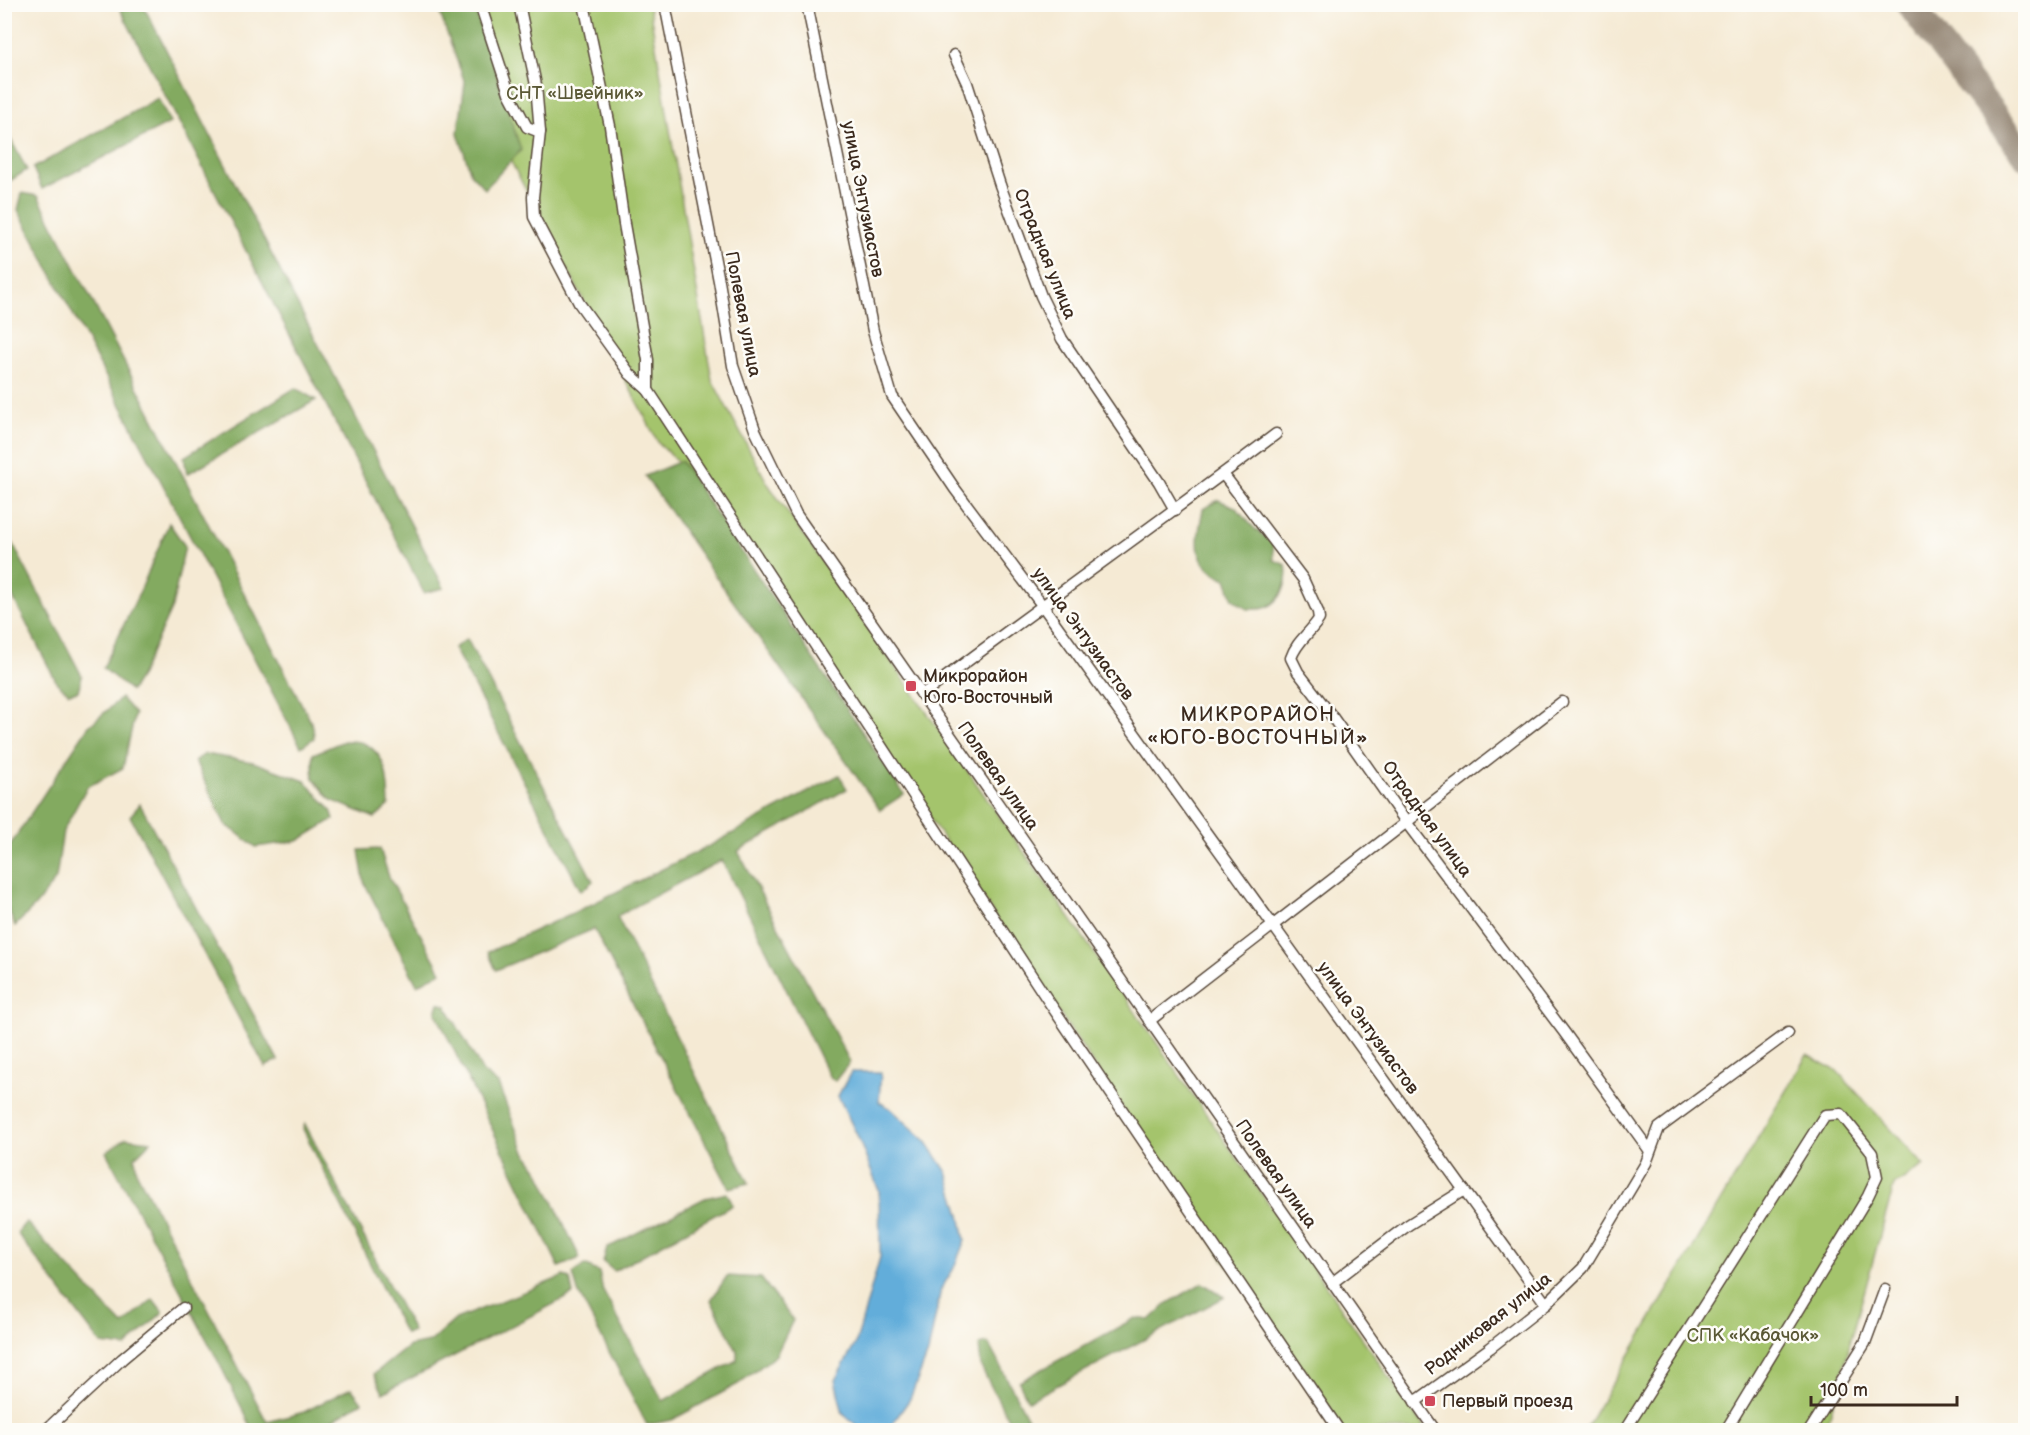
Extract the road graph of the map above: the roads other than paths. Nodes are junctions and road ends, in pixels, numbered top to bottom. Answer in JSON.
{"nodes":[{"id":1,"x":480,"y":4,"type":"edge"},
{"id":2,"x":519,"y":4,"type":"edge"},
{"id":3,"x":584,"y":4,"type":"edge"},
{"id":4,"x":665,"y":4,"type":"edge"},
{"id":5,"x":807,"y":4,"type":"edge"},
{"id":6,"x":954,"y":55,"type":"dead end"},
{"id":7,"x":540,"y":132,"type":"junction"},
{"id":8,"x":648,"y":390,"type":"junction"},
{"id":9,"x":1276,"y":434,"type":"dead end"},
{"id":10,"x":1223,"y":474,"type":"junction"},
{"id":11,"x":1175,"y":510,"type":"junction"},
{"id":12,"x":1042,"y":605,"type":"junction"},
{"id":13,"x":922,"y":695,"type":"junction"},
{"id":14,"x":1562,"y":702,"type":"dead end"},
{"id":15,"x":1406,"y":822,"type":"junction"},
{"id":16,"x":1272,"y":924,"type":"junction"},
{"id":17,"x":1149,"y":1021,"type":"junction"},
{"id":18,"x":1788,"y":1033,"type":"dead end"},
{"id":19,"x":1650,"y":1151,"type":"junction"},
{"id":20,"x":1464,"y":1190,"type":"junction"},
{"id":21,"x":1332,"y":1283,"type":"junction"},
{"id":22,"x":1885,"y":1289,"type":"dead end"},
{"id":23,"x":1546,"y":1304,"type":"junction"},
{"id":24,"x":183,"y":1308,"type":"dead end"},
{"id":25,"x":1415,"y":1402,"type":"junction"},
{"id":26,"x":46,"y":1431,"type":"edge"},
{"id":27,"x":1339,"y":1431,"type":"edge"},
{"id":28,"x":1435,"y":1431,"type":"edge"},
{"id":29,"x":1625,"y":1431,"type":"edge"},
{"id":30,"x":1725,"y":1431,"type":"edge"},
{"id":31,"x":1810,"y":1431,"type":"edge"}],
"edges":[{"from":1,"to":7,"type":"street"},
{"from":2,"to":7,"type":"street"},
{"from":3,"to":8,"type":"street"},
{"from":4,"to":13,"type":"street","name":"Полевая улица"},
{"from":5,"to":12,"type":"street","name":"улица Энтузиастов"},
{"from":6,"to":11,"type":"street","name":"Отрадная улица"},
{"from":7,"to":8,"type":"street"},
{"from":8,"to":27,"type":"street"},
{"from":9,"to":10,"type":"street"},
{"from":10,"to":11,"type":"street"},
{"from":10,"to":15,"type":"street","name":"Отрадная улица"},
{"from":11,"to":12,"type":"street"},
{"from":12,"to":13,"type":"street"},
{"from":12,"to":16,"type":"street","name":"улица Энтузиастов"},
{"from":13,"to":17,"type":"street","name":"Полевая улица"},
{"from":14,"to":15,"type":"street"},
{"from":15,"to":16,"type":"street"},
{"from":15,"to":19,"type":"street","name":"Отрадная улица"},
{"from":16,"to":17,"type":"street"},
{"from":16,"to":20,"type":"street","name":"улица Энтузиастов"},
{"from":17,"to":21,"type":"street","name":"Полевая улица"},
{"from":18,"to":19,"type":"street","name":"Родниковая улица"},
{"from":19,"to":23,"type":"street","name":"Родниковая улица"},
{"from":20,"to":21,"type":"street"},
{"from":20,"to":23,"type":"street","name":"улица Энтузиастов"},
{"from":21,"to":25,"type":"street","name":"Полевая улица"},
{"from":22,"to":31,"type":"street"},
{"from":23,"to":25,"type":"street","name":"Родниковая улица"},
{"from":24,"to":26,"type":"street"},
{"from":25,"to":28,"type":"street","name":"Полевая улица"},
{"from":29,"to":30,"type":"street"}]}
